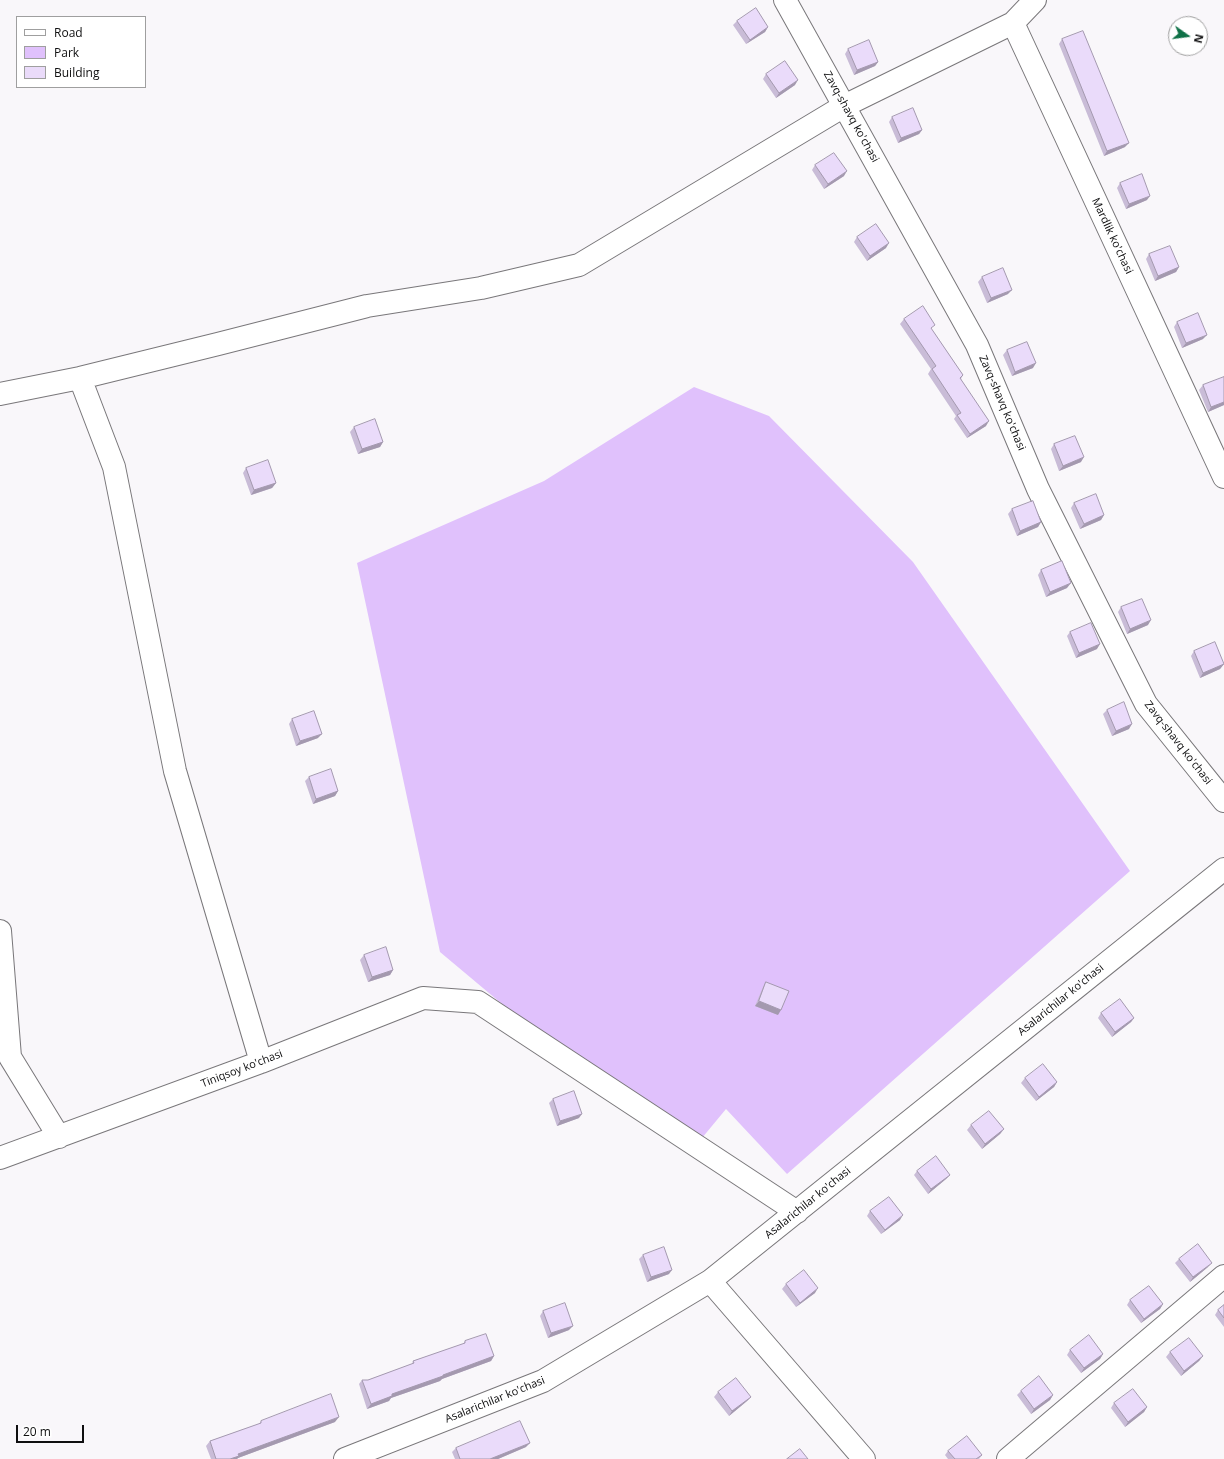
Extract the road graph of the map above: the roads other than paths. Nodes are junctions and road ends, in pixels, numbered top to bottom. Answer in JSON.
{"nodes":[{"id":1,"x":785,"y":0,"type":"edge"},
{"id":2,"x":1035,"y":0,"type":"edge"},
{"id":3,"x":1013,"y":23,"type":"junction"},
{"id":4,"x":844,"y":106,"type":"junction"},
{"id":5,"x":80,"y":378,"type":"junction"},
{"id":6,"x":0,"y":394,"type":"edge"},
{"id":7,"x":1224,"y":477,"type":"edge"},
{"id":8,"x":1224,"y":801,"type":"edge"},
{"id":9,"x":1224,"y":869,"type":"edge"},
{"id":10,"x":0,"y":931,"type":"edge"},
{"id":11,"x":261,"y":1062,"type":"junction"},
{"id":12,"x":59,"y":1136,"type":"junction"},
{"id":13,"x":0,"y":1158,"type":"edge"},
{"id":14,"x":797,"y":1212,"type":"junction"},
{"id":15,"x":1224,"y":1276,"type":"edge"},
{"id":16,"x":710,"y":1282,"type":"junction"},
{"id":17,"x":345,"y":1459,"type":"edge"},
{"id":18,"x":864,"y":1459,"type":"edge"},
{"id":19,"x":1008,"y":1459,"type":"edge"}],
"edges":[{"from":1,"to":4,"type":"street","name":"Zavq-shavq ko'chasi"},
{"from":2,"to":3,"type":"street"},
{"from":3,"to":4,"type":"street"},
{"from":3,"to":7,"type":"street","name":"Mardlik ko'chasi"},
{"from":4,"to":5,"type":"street"},
{"from":4,"to":8,"type":"street","name":"Zavq-shavq ko'chasi"},
{"from":5,"to":6,"type":"street"},
{"from":5,"to":11,"type":"street"},
{"from":9,"to":14,"type":"street","name":"Asalarichilar ko'chasi"},
{"from":10,"to":12,"type":"street"},
{"from":11,"to":12,"type":"street","name":"Tiniqsoy ko'chasi"},
{"from":11,"to":14,"type":"street","name":"Tiniqsoy ko'chasi"},
{"from":12,"to":13,"type":"street","name":"Tiniqsoy ko'chasi"},
{"from":14,"to":16,"type":"street","name":"Asalarichilar ko'chasi"},
{"from":15,"to":19,"type":"street"},
{"from":16,"to":17,"type":"street","name":"Asalarichilar ko'chasi"},
{"from":16,"to":18,"type":"street"}]}
